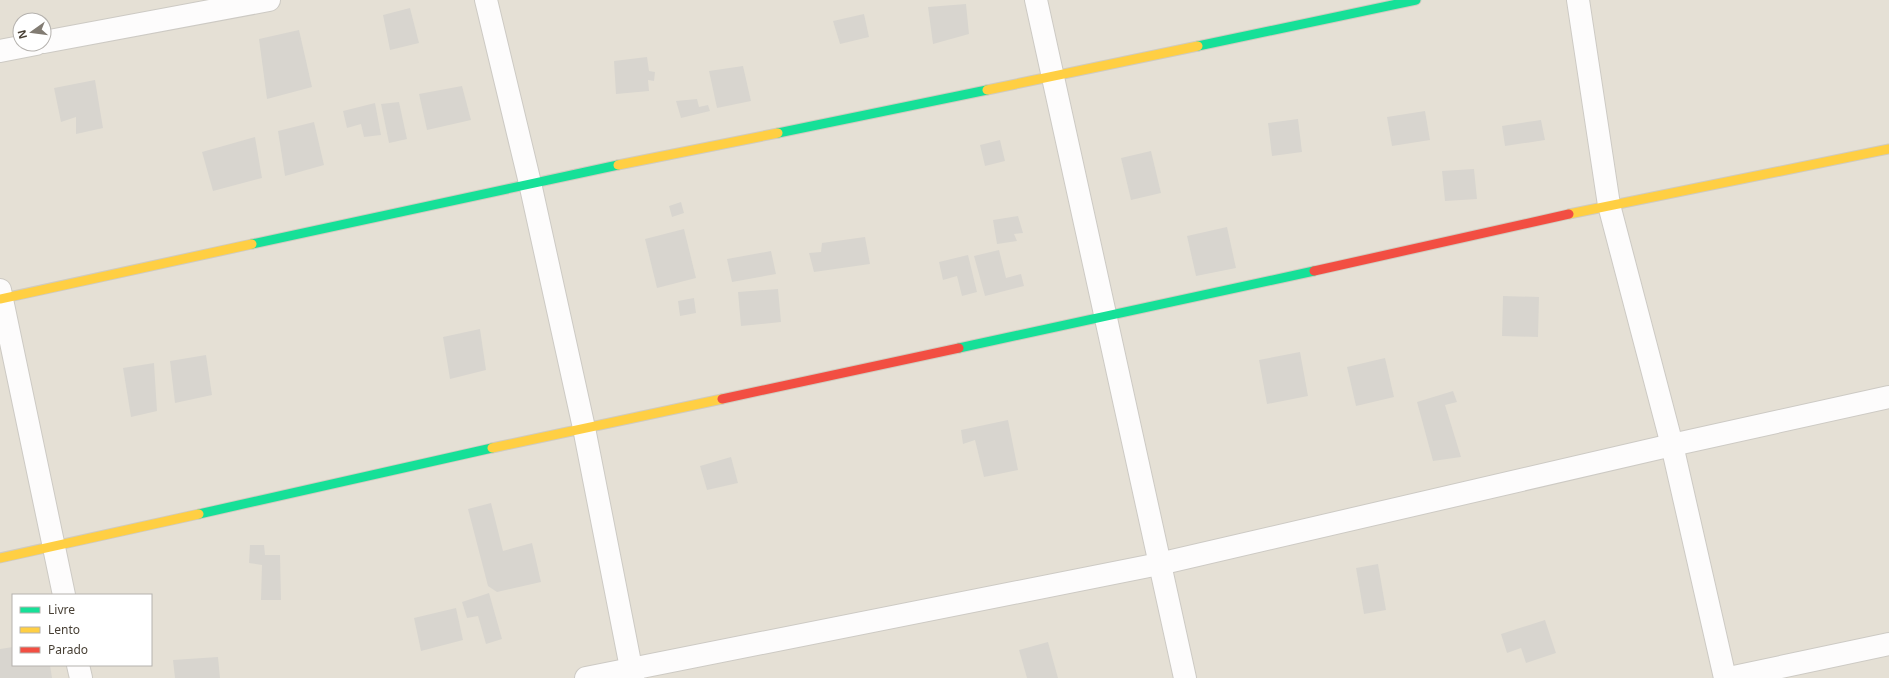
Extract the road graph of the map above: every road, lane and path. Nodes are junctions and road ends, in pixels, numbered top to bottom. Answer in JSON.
{"nodes":[{"id":1,"x":269,"y":0,"type":"edge"},
{"id":2,"x":486,"y":0,"type":"edge"},
{"id":3,"x":1036,"y":0,"type":"edge"},
{"id":4,"x":1416,"y":0,"type":"edge"},
{"id":5,"x":1578,"y":0,"type":"edge"},
{"id":6,"x":52,"y":41,"type":"edge"},
{"id":7,"x":12,"y":49,"type":"edge"},
{"id":8,"x":0,"y":51,"type":"edge"},
{"id":9,"x":1053,"y":77,"type":"junction"},
{"id":10,"x":1889,"y":149,"type":"edge"},
{"id":11,"x":530,"y":183,"type":"junction"},
{"id":12,"x":1609,"y":205,"type":"junction"},
{"id":13,"x":1,"y":296,"type":"edge"},
{"id":14,"x":1106,"y":317,"type":"junction"},
{"id":15,"x":1889,"y":397,"type":"edge"},
{"id":16,"x":584,"y":428,"type":"junction"},
{"id":17,"x":1672,"y":445,"type":"junction"},
{"id":18,"x":53,"y":545,"type":"junction"},
{"id":19,"x":0,"y":558,"type":"edge"},
{"id":20,"x":1159,"y":564,"type":"junction"},
{"id":21,"x":64,"y":594,"type":"edge"},
{"id":22,"x":1889,"y":644,"type":"edge"},
{"id":23,"x":78,"y":666,"type":"edge"},
{"id":24,"x":632,"y":673,"type":"edge"},
{"id":25,"x":81,"y":678,"type":"edge"},
{"id":26,"x":586,"y":678,"type":"edge"},
{"id":27,"x":1185,"y":678,"type":"edge"},
{"id":28,"x":1725,"y":678,"type":"edge"},
{"id":29,"x":1729,"y":678,"type":"edge"}],
"edges":[{"from":1,"to":6,"type":"street"},
{"from":2,"to":11,"type":"street"},
{"from":3,"to":9,"type":"street"},
{"from":4,"to":9,"type":"street"},
{"from":5,"to":12,"type":"street"},
{"from":7,"to":8,"type":"street"},
{"from":9,"to":11,"type":"street"},
{"from":9,"to":14,"type":"street"},
{"from":10,"to":12,"type":"street"},
{"from":11,"to":13,"type":"street"},
{"from":11,"to":16,"type":"street"},
{"from":12,"to":14,"type":"street"},
{"from":12,"to":17,"type":"street"},
{"from":13,"to":18,"type":"street"},
{"from":14,"to":16,"type":"street"},
{"from":14,"to":20,"type":"street"},
{"from":15,"to":17,"type":"street"},
{"from":16,"to":18,"type":"street"},
{"from":16,"to":24,"type":"street"},
{"from":17,"to":20,"type":"street"},
{"from":17,"to":28,"type":"street"},
{"from":18,"to":19,"type":"street"},
{"from":18,"to":21,"type":"street"},
{"from":20,"to":24,"type":"street"},
{"from":20,"to":27,"type":"street"},
{"from":22,"to":29,"type":"street"},
{"from":23,"to":25,"type":"street"},
{"from":24,"to":26,"type":"street"}]}
